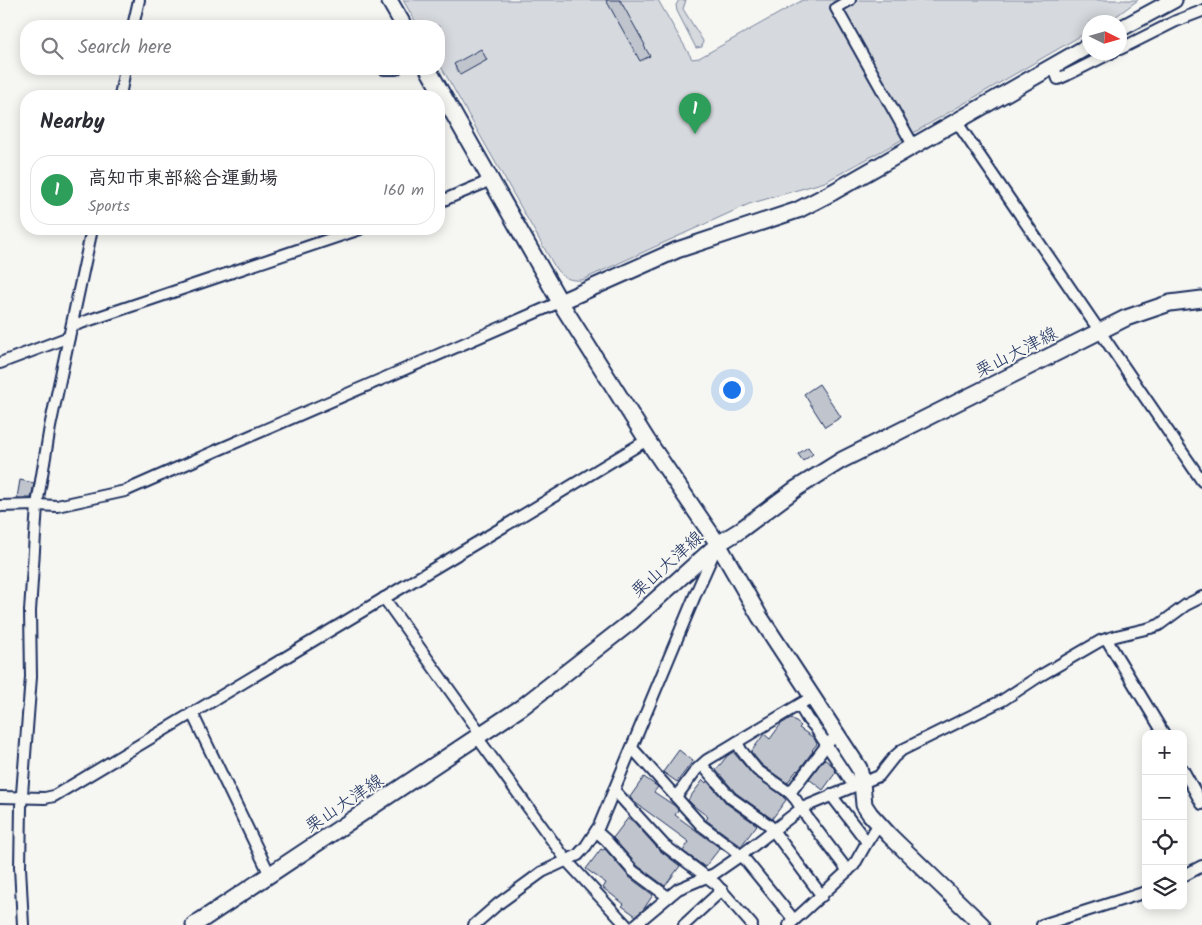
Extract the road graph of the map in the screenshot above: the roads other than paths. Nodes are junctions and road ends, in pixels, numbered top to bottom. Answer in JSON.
{"nodes":[{"id":1,"x":139,"y":0,"type":"edge"},
{"id":2,"x":389,"y":0,"type":"edge"},
{"id":3,"x":850,"y":0,"type":"edge"},
{"id":4,"x":1174,"y":0,"type":"edge"},
{"id":5,"x":1202,"y":11,"type":"edge"},
{"id":6,"x":134,"y":20,"type":"edge"},
{"id":7,"x":401,"y":20,"type":"edge"},
{"id":8,"x":1127,"y":25,"type":"edge"},
{"id":9,"x":1127,"y":46,"type":"edge"},
{"id":10,"x":1082,"y":49,"type":"edge"},
{"id":11,"x":1097,"y":60,"type":"edge"},
{"id":12,"x":1053,"y":65,"type":"junction"},
{"id":13,"x":124,"y":75,"type":"edge"},
{"id":14,"x":431,"y":75,"type":"edge"},
{"id":15,"x":121,"y":90,"type":"edge"},
{"id":16,"x":440,"y":90,"type":"edge"},
{"id":17,"x":445,"y":99,"type":"edge"},
{"id":18,"x":956,"y":121,"type":"junction"},
{"id":19,"x":913,"y":145,"type":"junction"},
{"id":20,"x":490,"y":178,"type":"junction"},
{"id":21,"x":445,"y":199,"type":"edge"},
{"id":22,"x":91,"y":235,"type":"edge"},
{"id":23,"x":342,"y":235,"type":"edge"},
{"id":24,"x":1202,"y":299,"type":"edge"},
{"id":25,"x":560,"y":302,"type":"junction"},
{"id":26,"x":72,"y":326,"type":"junction"},
{"id":27,"x":1100,"y":331,"type":"junction"},
{"id":28,"x":69,"y":336,"type":"junction"},
{"id":29,"x":0,"y":362,"type":"edge"},
{"id":30,"x":647,"y":440,"type":"junction"},
{"id":31,"x":1202,"y":481,"type":"edge"},
{"id":32,"x":37,"y":505,"type":"junction"},
{"id":33,"x":0,"y":506,"type":"edge"},
{"id":34,"x":718,"y":544,"type":"junction"},
{"id":35,"x":1202,"y":597,"type":"edge"},
{"id":36,"x":384,"y":598,"type":"junction"},
{"id":37,"x":1107,"y":639,"type":"junction"},
{"id":38,"x":812,"y":697,"type":"junction"},
{"id":39,"x":799,"y":705,"type":"junction"},
{"id":40,"x":192,"y":713,"type":"junction"},
{"id":41,"x":1162,"y":730,"type":"edge"},
{"id":42,"x":479,"y":735,"type":"junction"},
{"id":43,"x":832,"y":740,"type":"junction"},
{"id":44,"x":737,"y":742,"type":"junction"},
{"id":45,"x":632,"y":748,"type":"junction"},
{"id":46,"x":702,"y":765,"type":"junction"},
{"id":47,"x":1186,"y":775,"type":"edge"},
{"id":48,"x":858,"y":784,"type":"junction"},
{"id":49,"x":614,"y":790,"type":"junction"},
{"id":50,"x":790,"y":794,"type":"junction"},
{"id":51,"x":831,"y":795,"type":"junction"},
{"id":52,"x":0,"y":797,"type":"edge"},
{"id":53,"x":676,"y":797,"type":"junction"},
{"id":54,"x":22,"y":798,"type":"junction"},
{"id":55,"x":1202,"y":804,"type":"edge"},
{"id":56,"x":802,"y":808,"type":"junction"},
{"id":57,"x":879,"y":824,"type":"junction"},
{"id":58,"x":773,"y":830,"type":"junction"},
{"id":59,"x":596,"y":831,"type":"junction"},
{"id":60,"x":867,"y":842,"type":"junction"},
{"id":61,"x":740,"y":856,"type":"junction"},
{"id":62,"x":566,"y":861,"type":"junction"},
{"id":63,"x":1202,"y":866,"type":"edge"},
{"id":64,"x":848,"y":871,"type":"junction"},
{"id":65,"x":1187,"y":874,"type":"edge"},
{"id":66,"x":270,"y":875,"type":"junction"},
{"id":67,"x":708,"y":877,"type":"junction"},
{"id":68,"x":722,"y":890,"type":"junction"},
{"id":69,"x":1142,"y":893,"type":"edge"},
{"id":70,"x":822,"y":896,"type":"junction"},
{"id":71,"x":668,"y":897,"type":"junction"},
{"id":72,"x":693,"y":916,"type":"junction"},
{"id":73,"x":207,"y":920,"type":"edge"},
{"id":74,"x":792,"y":923,"type":"edge"},
{"id":75,"x":22,"y":925,"type":"edge"},
{"id":76,"x":194,"y":925,"type":"edge"},
{"id":77,"x":474,"y":925,"type":"edge"},
{"id":78,"x":626,"y":925,"type":"edge"},
{"id":79,"x":635,"y":925,"type":"edge"},
{"id":80,"x":684,"y":925,"type":"edge"},
{"id":81,"x":701,"y":925,"type":"edge"},
{"id":82,"x":752,"y":925,"type":"edge"},
{"id":83,"x":982,"y":925,"type":"edge"},
{"id":84,"x":1042,"y":925,"type":"edge"}],
"edges":[{"from":1,"to":6,"type":"street"},
{"from":2,"to":7,"type":"street"},
{"from":3,"to":19,"type":"street"},
{"from":4,"to":8,"type":"street"},
{"from":5,"to":9,"type":"street"},
{"from":10,"to":12,"type":"street"},
{"from":11,"to":12,"type":"street"},
{"from":12,"to":18,"type":"street"},
{"from":13,"to":15,"type":"street"},
{"from":14,"to":16,"type":"street"},
{"from":17,"to":20,"type":"street"},
{"from":18,"to":19,"type":"street"},
{"from":18,"to":27,"type":"street"},
{"from":19,"to":25,"type":"street"},
{"from":20,"to":21,"type":"street"},
{"from":20,"to":25,"type":"street"},
{"from":22,"to":26,"type":"street"},
{"from":23,"to":26,"type":"street"},
{"from":24,"to":27,"type":"street","name":"栗山大津線"},
{"from":25,"to":30,"type":"street"},
{"from":25,"to":32,"type":"street"},
{"from":26,"to":28,"type":"street"},
{"from":27,"to":31,"type":"street"},
{"from":27,"to":34,"type":"street","name":"栗山大津線"},
{"from":28,"to":29,"type":"street"},
{"from":28,"to":32,"type":"street"},
{"from":30,"to":34,"type":"street"},
{"from":30,"to":36,"type":"street"},
{"from":32,"to":33,"type":"street"},
{"from":32,"to":54,"type":"street"},
{"from":34,"to":38,"type":"street"},
{"from":34,"to":42,"type":"street","name":"栗山大津線"},
{"from":34,"to":45,"type":"street"},
{"from":35,"to":37,"type":"street"},
{"from":36,"to":40,"type":"street"},
{"from":36,"to":42,"type":"street"},
{"from":37,"to":41,"type":"street"},
{"from":37,"to":48,"type":"street"},
{"from":38,"to":39,"type":"street"},
{"from":38,"to":43,"type":"street"},
{"from":39,"to":43,"type":"street"},
{"from":39,"to":44,"type":"street"},
{"from":40,"to":54,"type":"street"},
{"from":40,"to":66,"type":"street"},
{"from":42,"to":62,"type":"street"},
{"from":42,"to":66,"type":"street","name":"栗山大津線"},
{"from":43,"to":48,"type":"street"},
{"from":43,"to":50,"type":"street"},
{"from":44,"to":46,"type":"street"},
{"from":44,"to":50,"type":"street"},
{"from":45,"to":49,"type":"street"},
{"from":45,"to":53,"type":"street"},
{"from":46,"to":53,"type":"street"},
{"from":46,"to":58,"type":"street"},
{"from":47,"to":55,"type":"street"},
{"from":48,"to":51,"type":"street"},
{"from":48,"to":57,"type":"street"},
{"from":49,"to":59,"type":"street"},
{"from":49,"to":67,"type":"street"},
{"from":50,"to":56,"type":"street"},
{"from":51,"to":56,"type":"street"},
{"from":51,"to":60,"type":"street"},
{"from":52,"to":54,"type":"street"},
{"from":53,"to":61,"type":"street"},
{"from":54,"to":75,"type":"street"},
{"from":56,"to":58,"type":"street"},
{"from":56,"to":64,"type":"street"},
{"from":57,"to":60,"type":"street"},
{"from":57,"to":83,"type":"street"},
{"from":58,"to":61,"type":"street"},
{"from":58,"to":70,"type":"street"},
{"from":59,"to":62,"type":"street"},
{"from":59,"to":71,"type":"street"},
{"from":60,"to":64,"type":"street"},
{"from":61,"to":67,"type":"street"},
{"from":61,"to":74,"type":"street"},
{"from":62,"to":77,"type":"street"},
{"from":62,"to":78,"type":"street"},
{"from":63,"to":65,"type":"street"},
{"from":64,"to":70,"type":"street"},
{"from":66,"to":73,"type":"street","name":"栗山大津線"},
{"from":67,"to":68,"type":"street"},
{"from":67,"to":71,"type":"street"},
{"from":68,"to":72,"type":"street"},
{"from":68,"to":82,"type":"street"},
{"from":69,"to":84,"type":"street"},
{"from":70,"to":74,"type":"street"},
{"from":71,"to":79,"type":"street"},
{"from":72,"to":80,"type":"street"},
{"from":72,"to":81,"type":"street"},
{"from":73,"to":76,"type":"street","name":"栗山大津線"}]}
